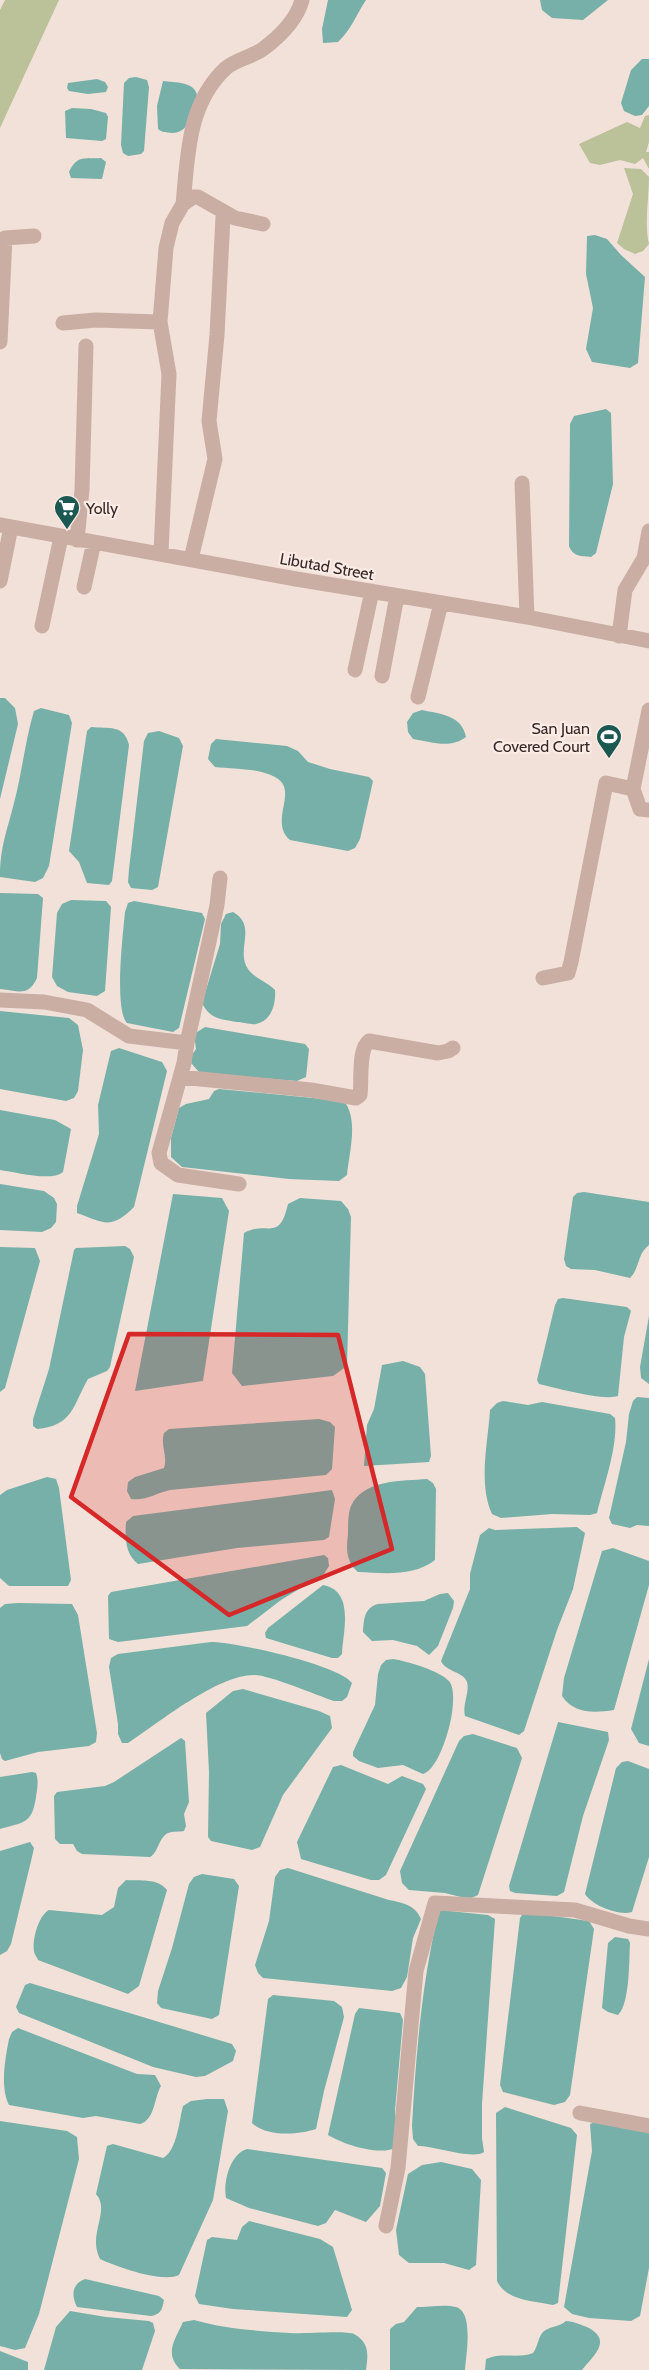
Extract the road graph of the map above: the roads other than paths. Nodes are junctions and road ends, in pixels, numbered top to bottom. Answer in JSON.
{"nodes":[{"id":1,"x":302,"y":0,"type":"edge"},
{"id":2,"x":183,"y":204,"type":"junction"},
{"id":3,"x":225,"y":213,"type":"junction"},
{"id":4,"x":263,"y":224,"type":"dead end"},
{"id":5,"x":34,"y":236,"type":"dead end"},
{"id":6,"x":3,"y":238,"type":"edge"},
{"id":7,"x":160,"y":322,"type":"junction"},
{"id":8,"x":63,"y":323,"type":"dead end"},
{"id":9,"x":0,"y":342,"type":"edge"},
{"id":10,"x":86,"y":346,"type":"dead end"},
{"id":11,"x":522,"y":483,"type":"dead end"},
{"id":12,"x":6,"y":526,"type":"edge"},
{"id":13,"x":649,"y":531,"type":"edge"},
{"id":14,"x":62,"y":537,"type":"junction"},
{"id":15,"x":77,"y":540,"type":"junction"},
{"id":16,"x":94,"y":542,"type":"junction"},
{"id":17,"x":161,"y":553,"type":"junction"},
{"id":18,"x":191,"y":559,"type":"junction"},
{"id":19,"x":0,"y":581,"type":"edge"},
{"id":20,"x":84,"y":588,"type":"dead end"},
{"id":21,"x":372,"y":591,"type":"junction"},
{"id":22,"x":397,"y":596,"type":"junction"},
{"id":23,"x":441,"y":603,"type":"junction"},
{"id":24,"x":527,"y":617,"type":"junction"},
{"id":25,"x":42,"y":626,"type":"dead end"},
{"id":26,"x":619,"y":636,"type":"junction"},
{"id":27,"x":649,"y":640,"type":"edge"},
{"id":28,"x":354,"y":670,"type":"dead end"},
{"id":29,"x":382,"y":676,"type":"dead end"},
{"id":30,"x":418,"y":697,"type":"dead end"},
{"id":31,"x":649,"y":710,"type":"edge"},
{"id":32,"x":633,"y":789,"type":"junction"},
{"id":33,"x":649,"y":810,"type":"edge"},
{"id":34,"x":220,"y":878,"type":"dead end"},
{"id":35,"x":543,"y":978,"type":"dead end"},
{"id":36,"x":0,"y":1000,"type":"edge"},
{"id":37,"x":187,"y":1043,"type":"junction"},
{"id":38,"x":453,"y":1048,"type":"dead end"},
{"id":39,"x":180,"y":1077,"type":"junction"},
{"id":40,"x":239,"y":1184,"type":"dead end"},
{"id":41,"x":649,"y":1929,"type":"edge"},
{"id":42,"x":580,"y":2113,"type":"dead end"},
{"id":43,"x":649,"y":2126,"type":"edge"},
{"id":44,"x":387,"y":2226,"type":"dead end"}],
"edges":[{"from":1,"to":2,"type":"street"},
{"from":2,"to":3,"type":"street"},
{"from":2,"to":7,"type":"street"},
{"from":3,"to":4,"type":"street"},
{"from":3,"to":18,"type":"street"},
{"from":5,"to":6,"type":"street"},
{"from":6,"to":9,"type":"street"},
{"from":7,"to":8,"type":"street"},
{"from":7,"to":17,"type":"street"},
{"from":10,"to":15,"type":"street"},
{"from":11,"to":24,"type":"street"},
{"from":12,"to":14,"type":"street","name":"Libutad Street"},
{"from":12,"to":19,"type":"street"},
{"from":13,"to":26,"type":"street"},
{"from":14,"to":15,"type":"street","name":"Libutad Street"},
{"from":14,"to":25,"type":"street"},
{"from":15,"to":16,"type":"street","name":"Libutad Street"},
{"from":16,"to":17,"type":"street","name":"Libutad Street"},
{"from":16,"to":20,"type":"street"},
{"from":17,"to":18,"type":"street","name":"Libutad Street"},
{"from":18,"to":21,"type":"street","name":"Libutad Street"},
{"from":21,"to":22,"type":"street","name":"Libutad Street"},
{"from":21,"to":28,"type":"street"},
{"from":22,"to":23,"type":"street","name":"Libutad Street"},
{"from":22,"to":29,"type":"street"},
{"from":23,"to":24,"type":"street","name":"Libutad Street"},
{"from":23,"to":30,"type":"street"},
{"from":24,"to":26,"type":"street","name":"Libutad Street"},
{"from":26,"to":27,"type":"street","name":"Libutad Street"},
{"from":31,"to":32,"type":"street"},
{"from":32,"to":33,"type":"street"},
{"from":32,"to":35,"type":"street"},
{"from":34,"to":37,"type":"street"},
{"from":36,"to":37,"type":"street"},
{"from":37,"to":39,"type":"street"},
{"from":38,"to":39,"type":"street"},
{"from":39,"to":40,"type":"street"},
{"from":41,"to":44,"type":"street"},
{"from":42,"to":43,"type":"street"}]}
